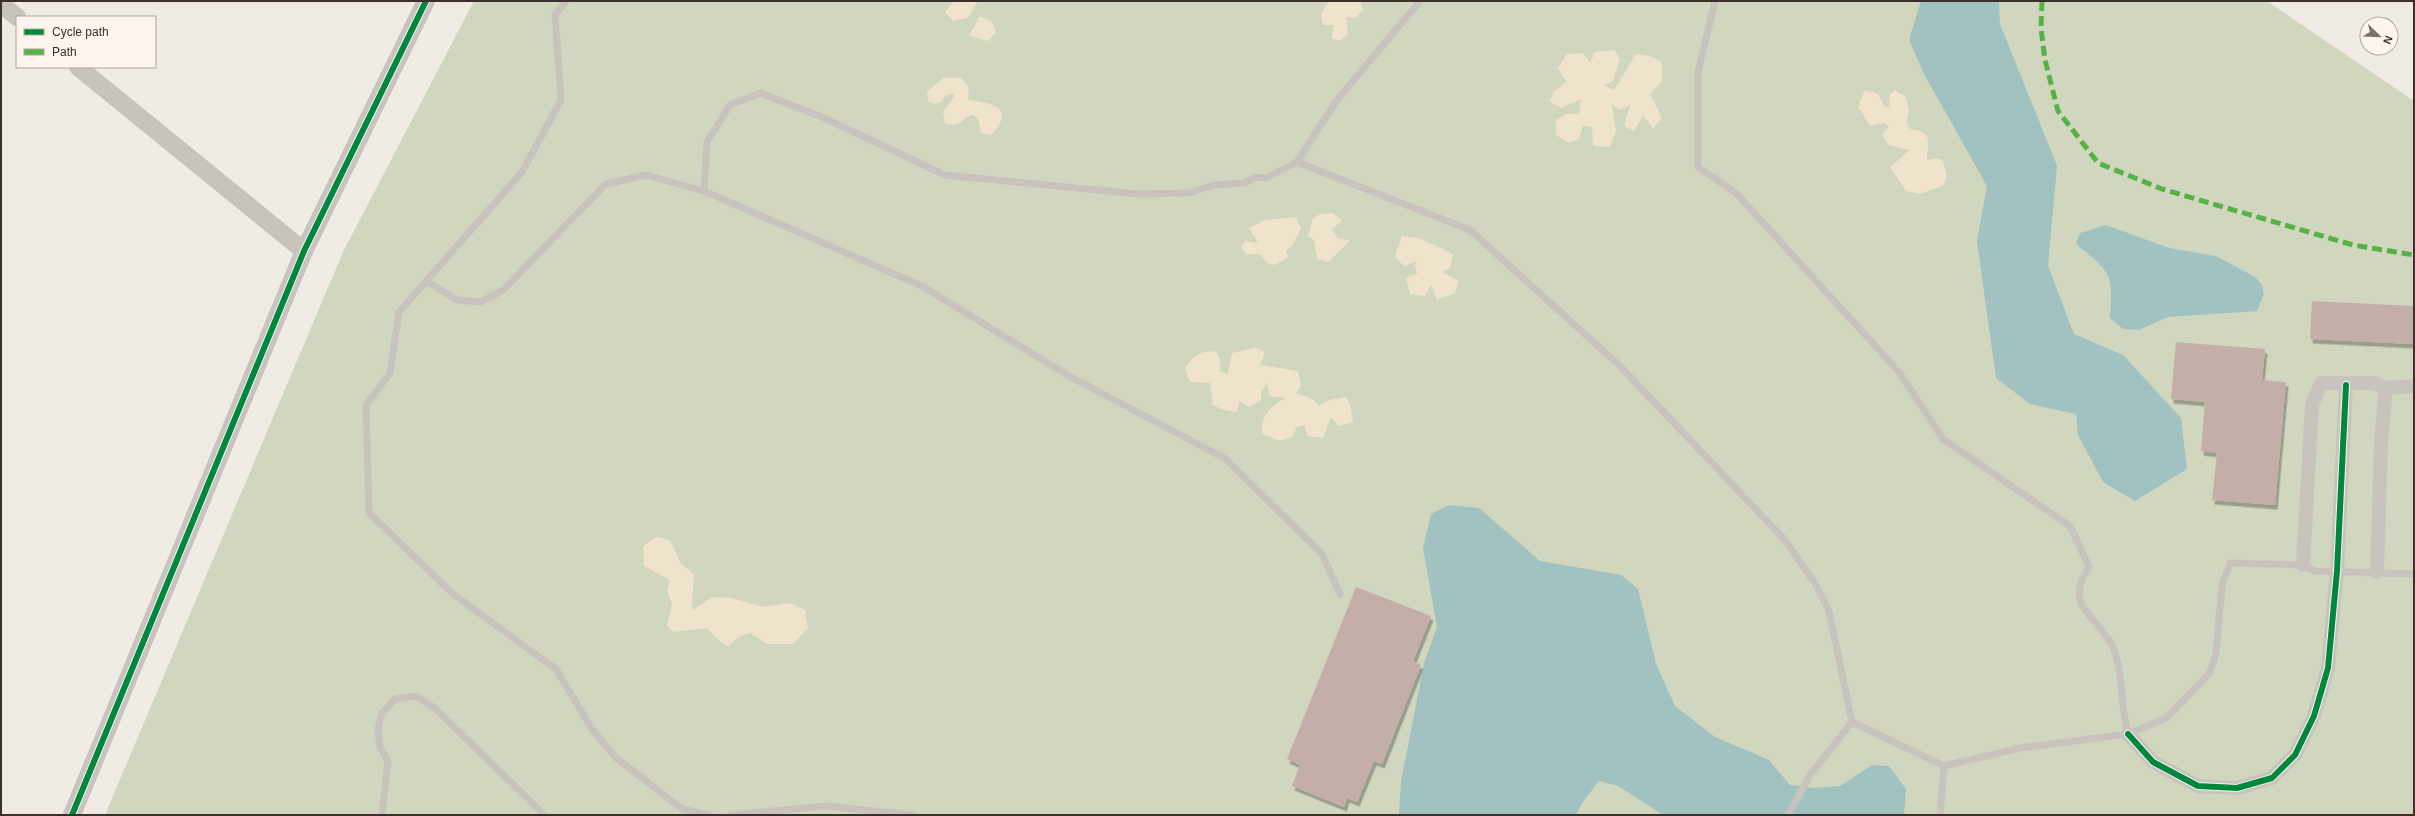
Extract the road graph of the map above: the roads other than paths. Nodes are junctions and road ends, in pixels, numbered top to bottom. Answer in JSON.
{"nodes":[{"id":1,"x":426,"y":1,"type":"edge"},
{"id":2,"x":566,"y":1,"type":"edge"},
{"id":3,"x":1420,"y":1,"type":"edge"},
{"id":4,"x":1715,"y":1,"type":"edge"},
{"id":5,"x":1,"y":4,"type":"edge"},
{"id":6,"x":16,"y":16,"type":"edge"},
{"id":7,"x":79,"y":68,"type":"edge"},
{"id":8,"x":1297,"y":162,"type":"junction"},
{"id":9,"x":704,"y":190,"type":"junction"},
{"id":10,"x":304,"y":251,"type":"junction"},
{"id":11,"x":426,"y":281,"type":"junction"},
{"id":12,"x":2346,"y":385,"type":"junction"},
{"id":13,"x":2414,"y":386,"type":"edge"},
{"id":14,"x":2386,"y":388,"type":"junction"},
{"id":15,"x":2303,"y":565,"type":"junction"},
{"id":16,"x":2337,"y":571,"type":"junction"},
{"id":17,"x":2378,"y":572,"type":"junction"},
{"id":18,"x":2414,"y":574,"type":"edge"},
{"id":19,"x":1340,"y":594,"type":"dead end"},
{"id":20,"x":1852,"y":722,"type":"junction"},
{"id":21,"x":2128,"y":734,"type":"junction"},
{"id":22,"x":1944,"y":766,"type":"junction"},
{"id":23,"x":72,"y":815,"type":"edge"},
{"id":24,"x":382,"y":815,"type":"edge"},
{"id":25,"x":544,"y":815,"type":"edge"},
{"id":26,"x":708,"y":815,"type":"edge"},
{"id":27,"x":730,"y":815,"type":"edge"},
{"id":28,"x":914,"y":815,"type":"edge"},
{"id":29,"x":1788,"y":815,"type":"edge"},
{"id":30,"x":1940,"y":815,"type":"edge"}],
"edges":[{"from":1,"to":10,"type":"street"},
{"from":2,"to":11,"type":"lane"},
{"from":3,"to":8,"type":"lane"},
{"from":4,"to":21,"type":"lane"},
{"from":5,"to":6,"type":"street"},
{"from":7,"to":10,"type":"street"},
{"from":8,"to":9,"type":"lane"},
{"from":8,"to":20,"type":"lane"},
{"from":9,"to":11,"type":"lane"},
{"from":9,"to":19,"type":"lane"},
{"from":10,"to":23,"type":"street"},
{"from":11,"to":26,"type":"lane"},
{"from":12,"to":14,"type":"street"},
{"from":12,"to":15,"type":"street"},
{"from":12,"to":16,"type":"street"},
{"from":13,"to":14,"type":"street"},
{"from":14,"to":17,"type":"street"},
{"from":15,"to":16,"type":"lane"},
{"from":15,"to":21,"type":"lane"},
{"from":16,"to":17,"type":"lane"},
{"from":16,"to":21,"type":"street"},
{"from":17,"to":18,"type":"lane"},
{"from":20,"to":22,"type":"lane"},
{"from":20,"to":29,"type":"lane"},
{"from":21,"to":22,"type":"lane"},
{"from":22,"to":30,"type":"lane"},
{"from":24,"to":25,"type":"lane"},
{"from":27,"to":28,"type":"lane"}]}
